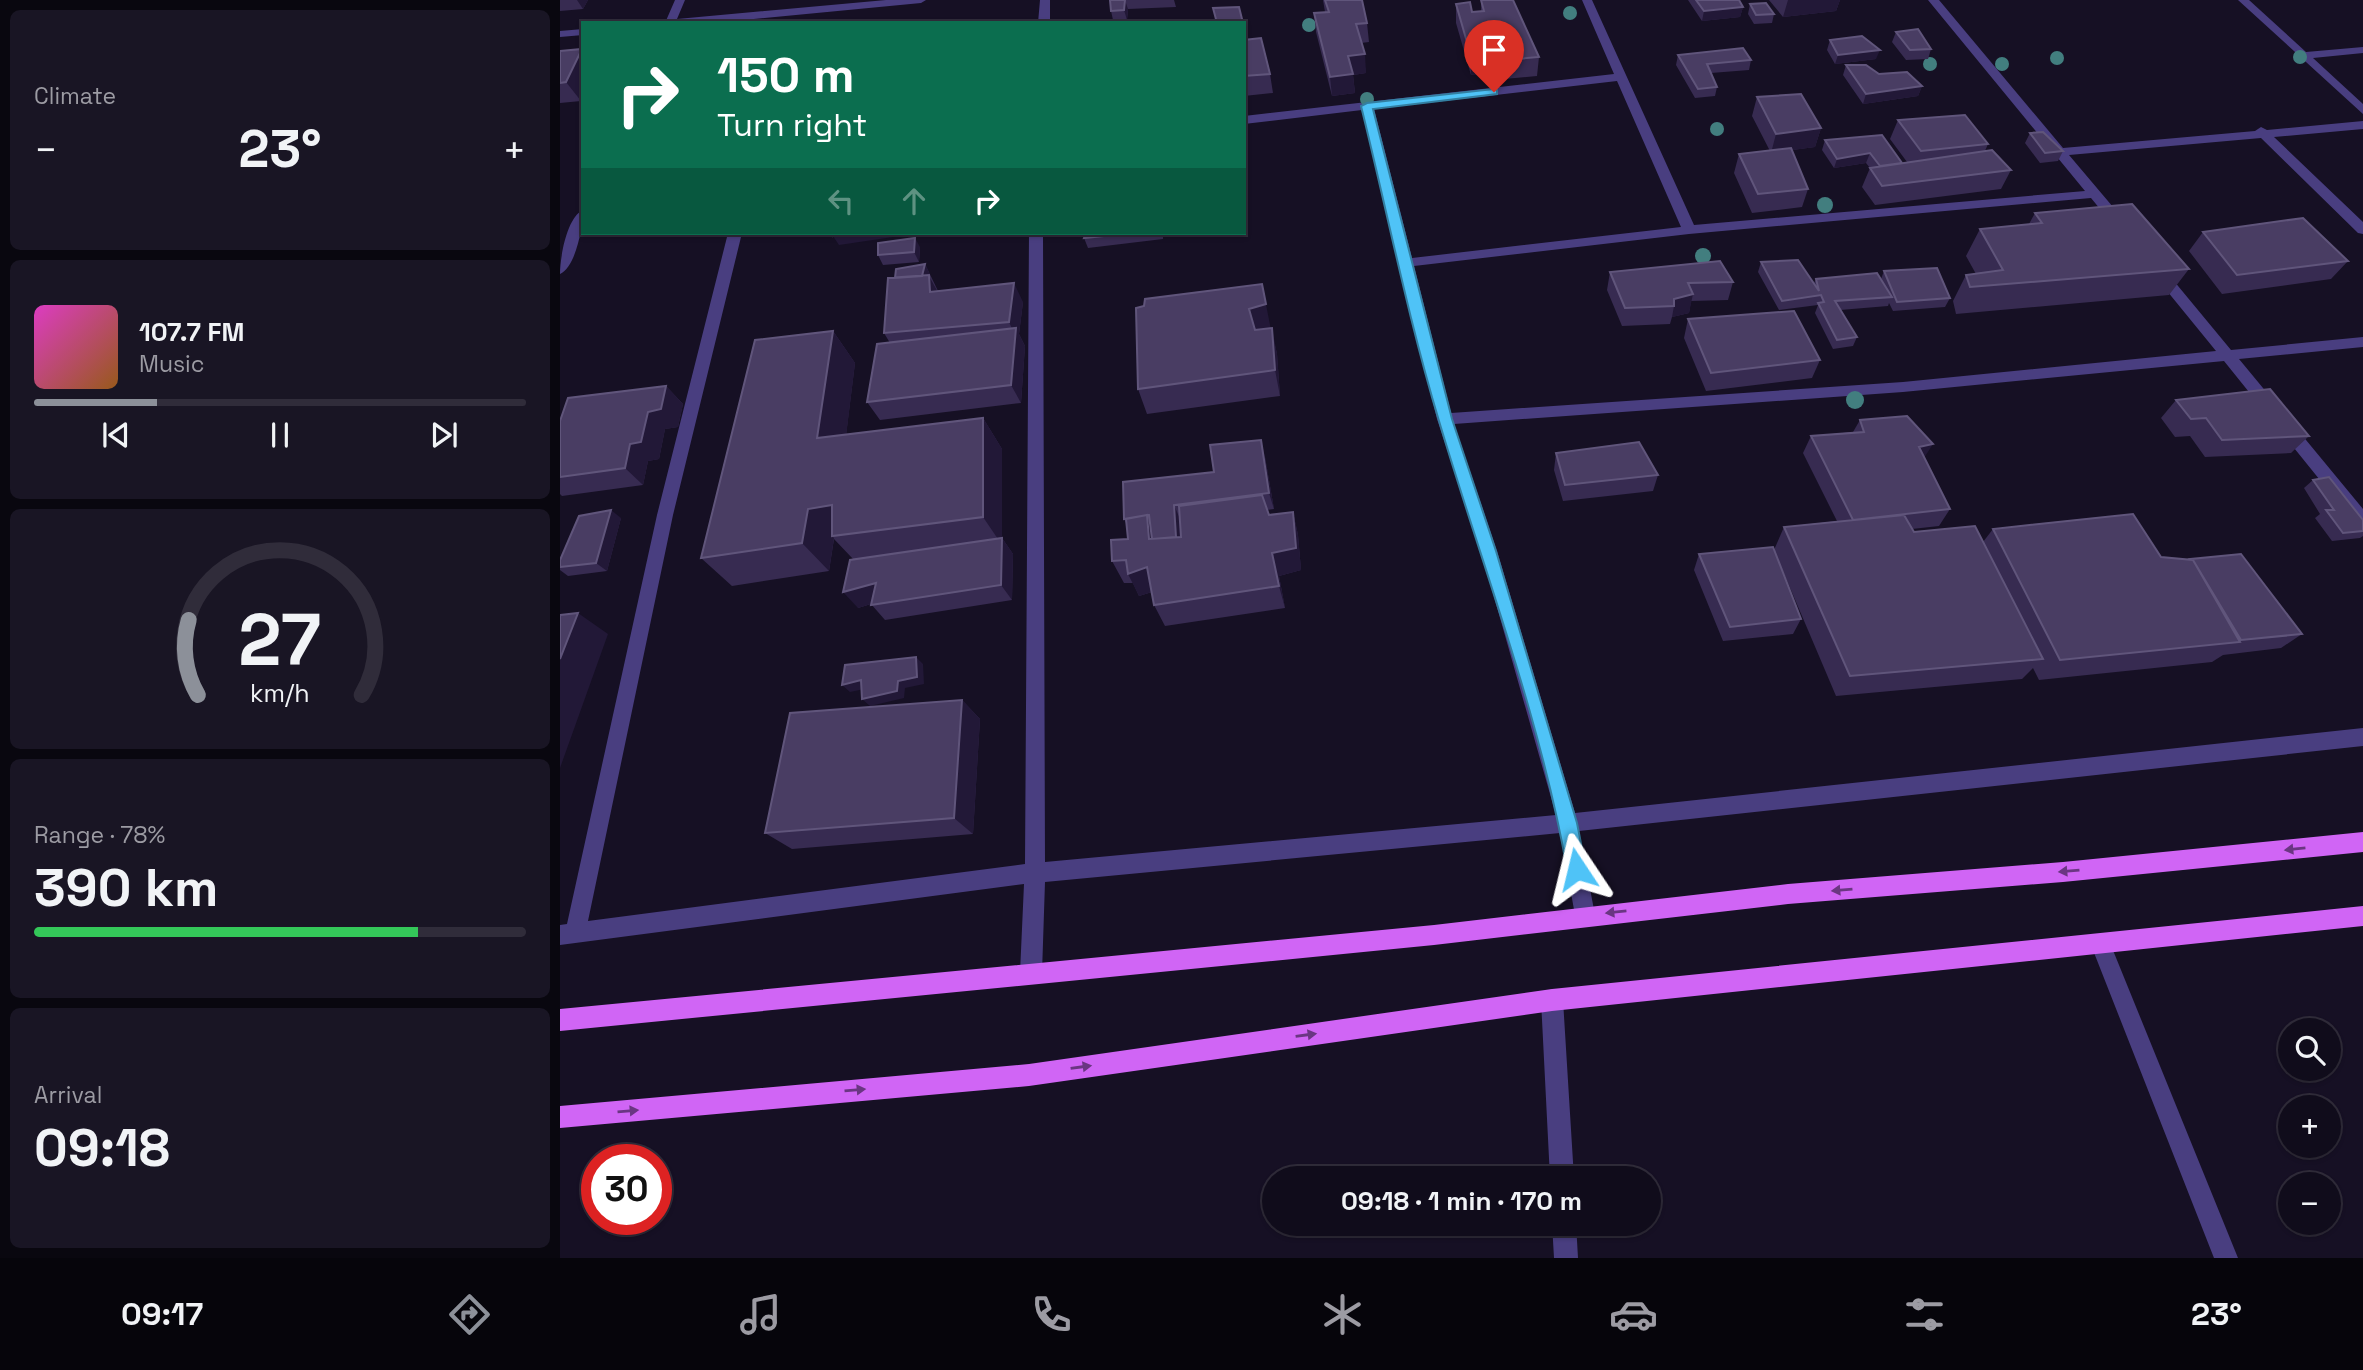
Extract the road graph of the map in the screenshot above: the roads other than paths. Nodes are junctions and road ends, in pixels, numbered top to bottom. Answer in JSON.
{"nodes":[{"id":1,"x":680,"y":0,"type":"edge"},
{"id":2,"x":921,"y":0,"type":"edge"},
{"id":3,"x":1045,"y":0,"type":"edge"},
{"id":4,"x":1587,"y":0,"type":"edge"},
{"id":5,"x":1933,"y":0,"type":"edge"},
{"id":6,"x":2244,"y":0,"type":"edge"},
{"id":7,"x":673,"y":21,"type":"edge"},
{"id":8,"x":694,"y":21,"type":"edge"},
{"id":9,"x":1044,"y":21,"type":"edge"},
{"id":10,"x":581,"y":32,"type":"edge"},
{"id":11,"x":560,"y":34,"type":"edge"},
{"id":12,"x":2363,"y":50,"type":"edge"},
{"id":13,"x":2306,"y":55,"type":"junction"},
{"id":14,"x":1620,"y":77,"type":"junction"},
{"id":15,"x":1367,"y":106,"type":"junction"},
{"id":16,"x":2363,"y":110,"type":"edge"},
{"id":17,"x":1246,"y":120,"type":"edge"},
{"id":18,"x":2363,"y":125,"type":"edge"},
{"id":19,"x":2261,"y":131,"type":"junction"},
{"id":20,"x":2059,"y":152,"type":"junction"},
{"id":21,"x":2094,"y":194,"type":"junction"},
{"id":22,"x":581,"y":219,"type":"edge"},
{"id":23,"x":1689,"y":230,"type":"junction"},
{"id":24,"x":2363,"y":230,"type":"edge"},
{"id":25,"x":735,"y":235,"type":"edge"},
{"id":26,"x":1036,"y":235,"type":"edge"},
{"id":27,"x":2130,"y":237,"type":"edge"},
{"id":28,"x":2147,"y":258,"type":"edge"},
{"id":29,"x":1404,"y":263,"type":"junction"},
{"id":30,"x":560,"y":270,"type":"edge"},
{"id":31,"x":2363,"y":342,"type":"edge"},
{"id":32,"x":2228,"y":355,"type":"junction"},
{"id":33,"x":1445,"y":419,"type":"junction"},
{"id":34,"x":2363,"y":521,"type":"edge"},
{"id":35,"x":2363,"y":737,"type":"edge"},
{"id":36,"x":1568,"y":823,"type":"junction"},
{"id":37,"x":2363,"y":842,"type":"edge"},
{"id":38,"x":1035,"y":873,"type":"junction"},
{"id":39,"x":1585,"y":915,"type":"junction"},
{"id":40,"x":2363,"y":916,"type":"edge"},
{"id":41,"x":568,"y":934,"type":"edge"},
{"id":42,"x":2101,"y":945,"type":"junction"},
{"id":43,"x":1031,"y":973,"type":"junction"},
{"id":44,"x":1552,"y":1000,"type":"junction"},
{"id":45,"x":560,"y":1020,"type":"edge"},
{"id":46,"x":560,"y":1117,"type":"edge"},
{"id":47,"x":1561,"y":1166,"type":"edge"},
{"id":48,"x":1565,"y":1236,"type":"edge"},
{"id":49,"x":1566,"y":1258,"type":"edge"},
{"id":50,"x":2226,"y":1258,"type":"edge"}],
"edges":[{"from":1,"to":7,"type":"street"},
{"from":2,"to":8,"type":"street"},
{"from":3,"to":9,"type":"street"},
{"from":4,"to":14,"type":"street"},
{"from":5,"to":20,"type":"street"},
{"from":6,"to":13,"type":"street"},
{"from":10,"to":11,"type":"street"},
{"from":12,"to":13,"type":"street"},
{"from":13,"to":16,"type":"street"},
{"from":14,"to":15,"type":"street"},
{"from":14,"to":23,"type":"street"},
{"from":15,"to":17,"type":"street"},
{"from":15,"to":29,"type":"street"},
{"from":18,"to":19,"type":"street"},
{"from":19,"to":20,"type":"street"},
{"from":19,"to":24,"type":"street"},
{"from":20,"to":21,"type":"street"},
{"from":21,"to":23,"type":"street"},
{"from":21,"to":27,"type":"street"},
{"from":22,"to":30,"type":"street"},
{"from":23,"to":29,"type":"street"},
{"from":25,"to":41,"type":"street"},
{"from":26,"to":38,"type":"street"},
{"from":28,"to":32,"type":"street"},
{"from":29,"to":33,"type":"street"},
{"from":31,"to":32,"type":"street"},
{"from":32,"to":33,"type":"street"},
{"from":32,"to":34,"type":"street"},
{"from":33,"to":36,"type":"street"},
{"from":35,"to":36,"type":"street"},
{"from":36,"to":38,"type":"street"},
{"from":36,"to":39,"type":"street"},
{"from":37,"to":39,"type":"main road","one_way":true},
{"from":38,"to":41,"type":"street"},
{"from":38,"to":43,"type":"street"},
{"from":39,"to":43,"type":"main road"},
{"from":40,"to":42,"type":"main road"},
{"from":42,"to":44,"type":"main road"},
{"from":42,"to":50,"type":"street"},
{"from":43,"to":45,"type":"main road"},
{"from":46,"to":44,"type":"main road","one_way":true},
{"from":44,"to":47,"type":"street"},
{"from":48,"to":49,"type":"street"}]}
